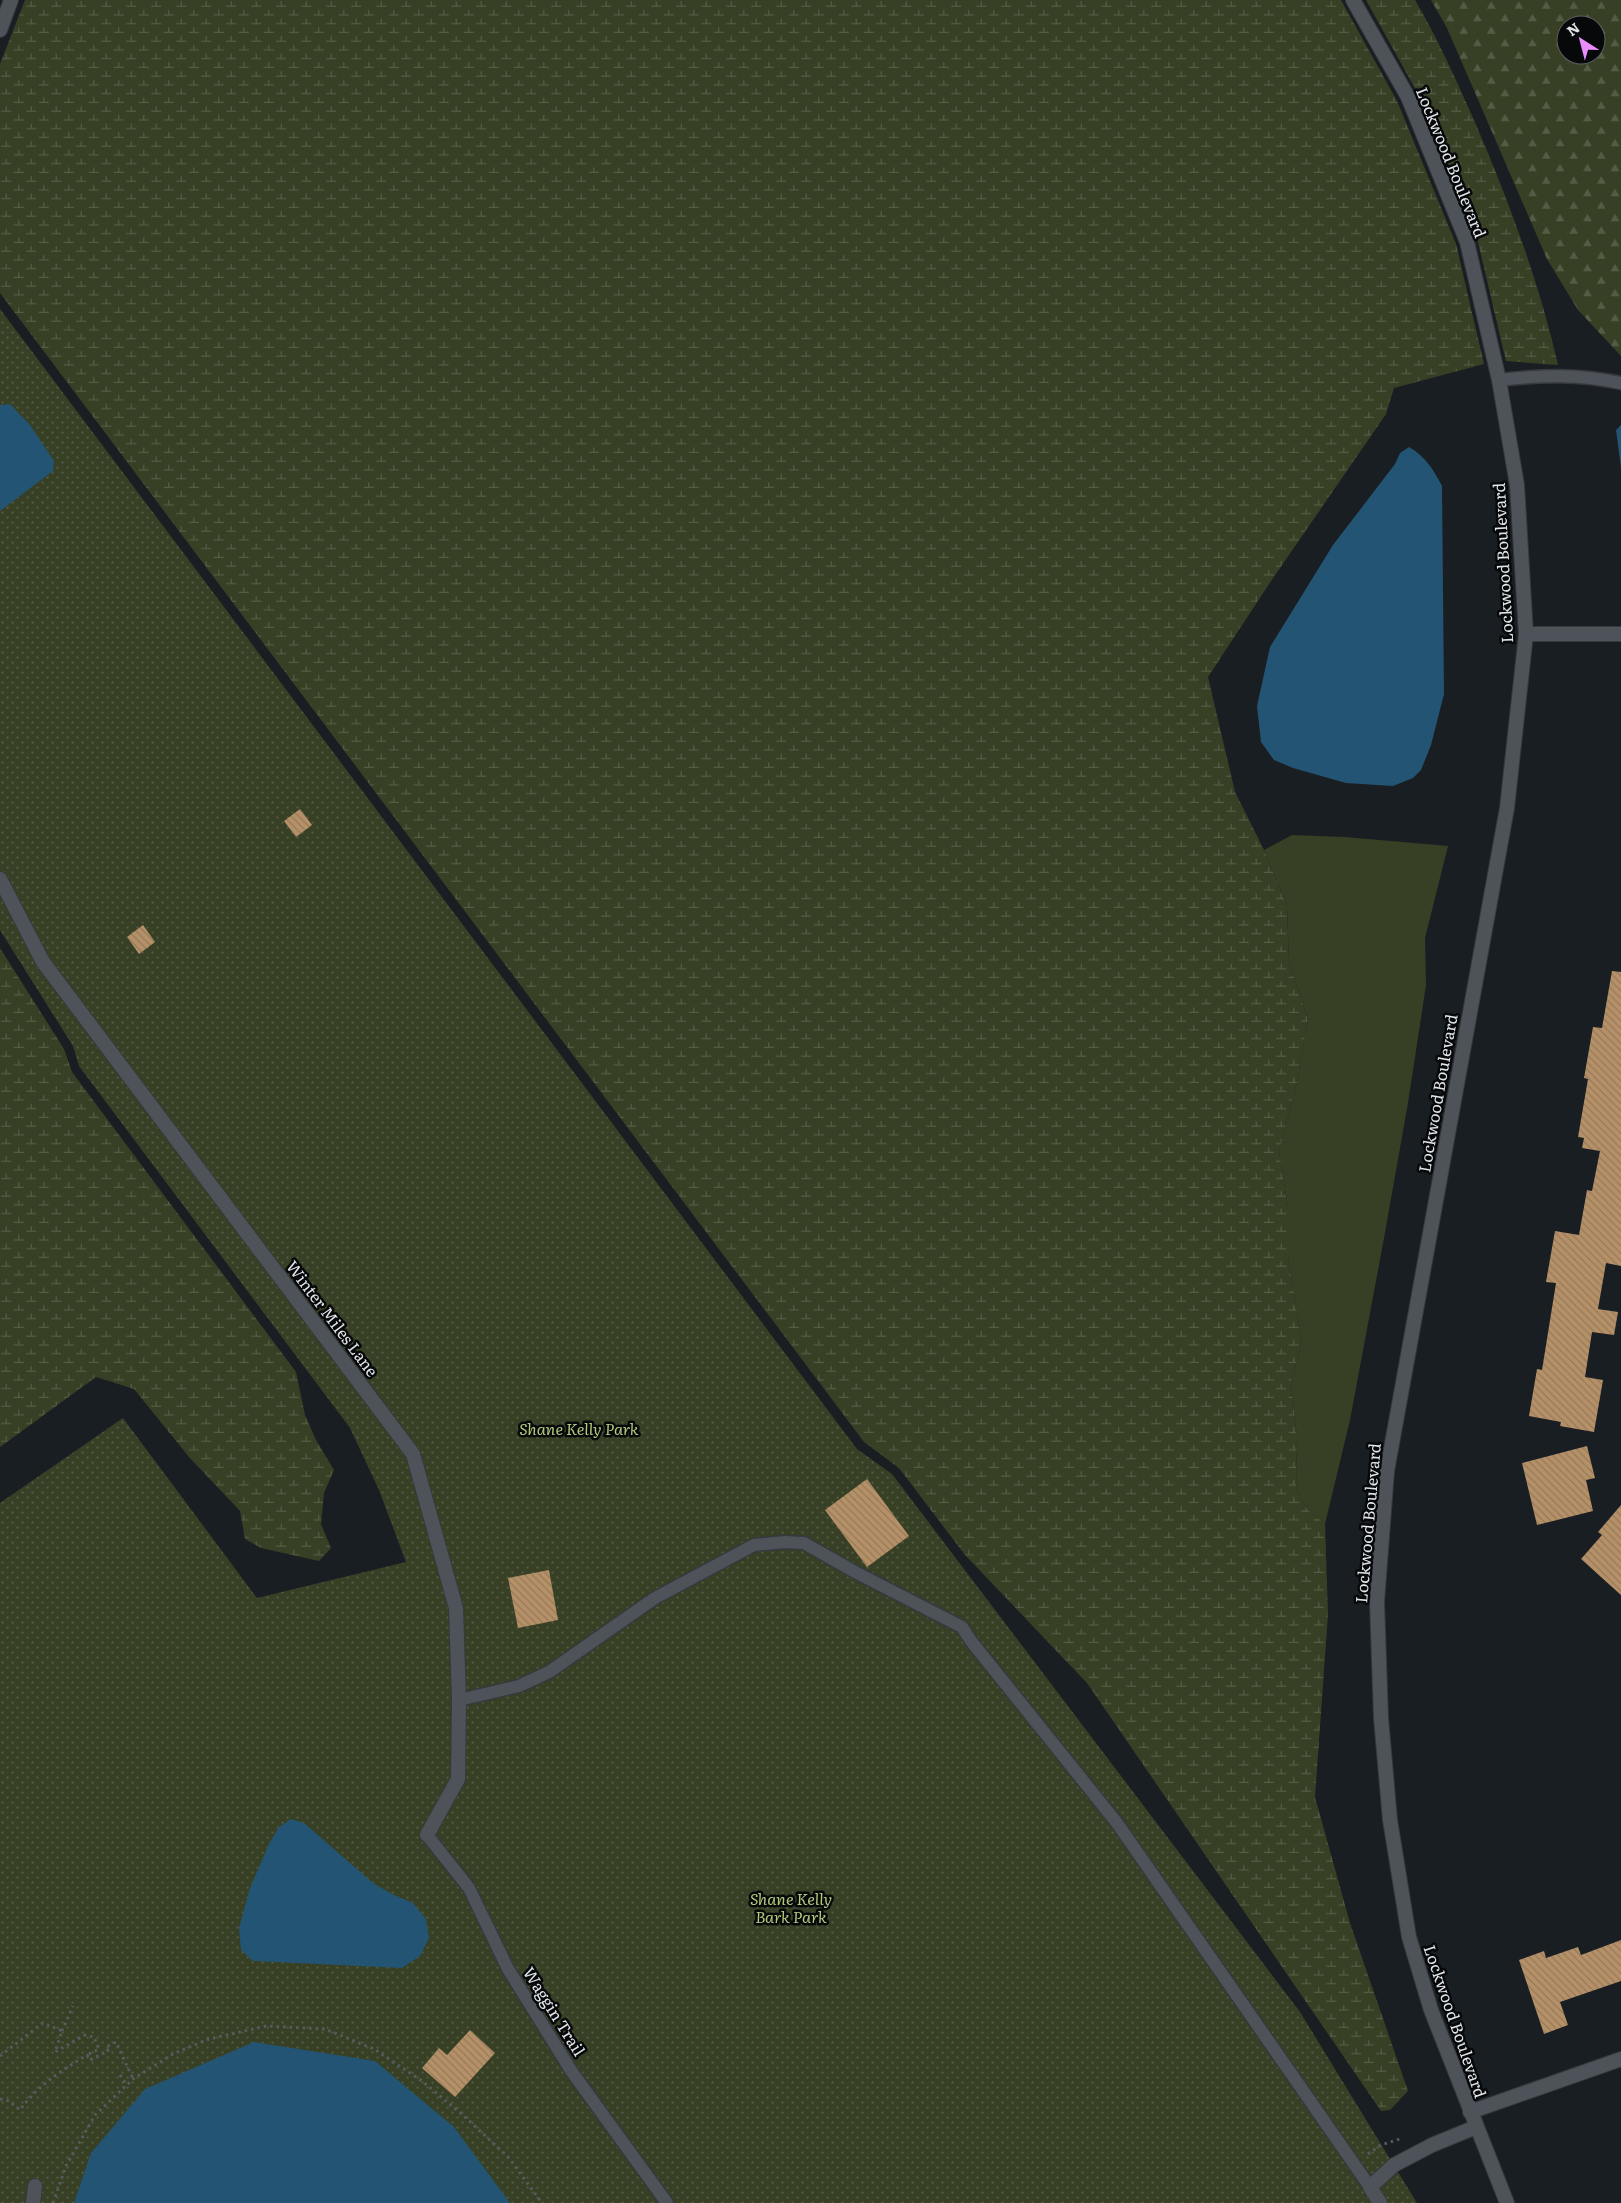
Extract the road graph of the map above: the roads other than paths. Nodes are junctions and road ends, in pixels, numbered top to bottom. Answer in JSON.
{"nodes":[{"id":1,"x":12,"y":0,"type":"edge"},
{"id":2,"x":1354,"y":0,"type":"edge"},
{"id":3,"x":0,"y":30,"type":"edge"},
{"id":4,"x":1499,"y":380,"type":"junction"},
{"id":5,"x":1621,"y":383,"type":"edge"},
{"id":6,"x":1526,"y":634,"type":"junction"},
{"id":7,"x":1621,"y":634,"type":"edge"},
{"id":8,"x":0,"y":879,"type":"edge"},
{"id":9,"x":459,"y":1700,"type":"junction"},
{"id":10,"x":427,"y":1835,"type":"joint"},
{"id":11,"x":1621,"y":2059,"type":"edge"},
{"id":12,"x":1470,"y":2112,"type":"junction"},
{"id":13,"x":1476,"y":2127,"type":"junction"},
{"id":14,"x":35,"y":2186,"type":"dead end"},
{"id":15,"x":1370,"y":2187,"type":"junction"},
{"id":16,"x":33,"y":2203,"type":"edge"},
{"id":17,"x":667,"y":2203,"type":"edge"},
{"id":18,"x":1380,"y":2203,"type":"edge"},
{"id":19,"x":1507,"y":2203,"type":"edge"}],
"edges":[{"from":1,"to":3,"type":"street"},
{"from":2,"to":4,"type":"street","name":"Lockwood Boulevard"},
{"from":4,"to":5,"type":"lane"},
{"from":4,"to":6,"type":"street","name":"Lockwood Boulevard"},
{"from":6,"to":7,"type":"street"},
{"from":6,"to":12,"type":"street","name":"Lockwood Boulevard"},
{"from":8,"to":9,"type":"street","name":"Winter Miles Lane"},
{"from":9,"to":10,"type":"street","name":"Winter Miles Lane"},
{"from":9,"to":15,"type":"lane"},
{"from":10,"to":17,"type":"lane","name":"Waggin Trail"},
{"from":11,"to":12,"type":"street"},
{"from":12,"to":13,"type":"street","name":"Lockwood Boulevard"},
{"from":13,"to":15,"type":"street"},
{"from":13,"to":19,"type":"street","name":"Lockwood Boulevard"},
{"from":14,"to":16,"type":"street"},
{"from":15,"to":18,"type":"street"}]}
